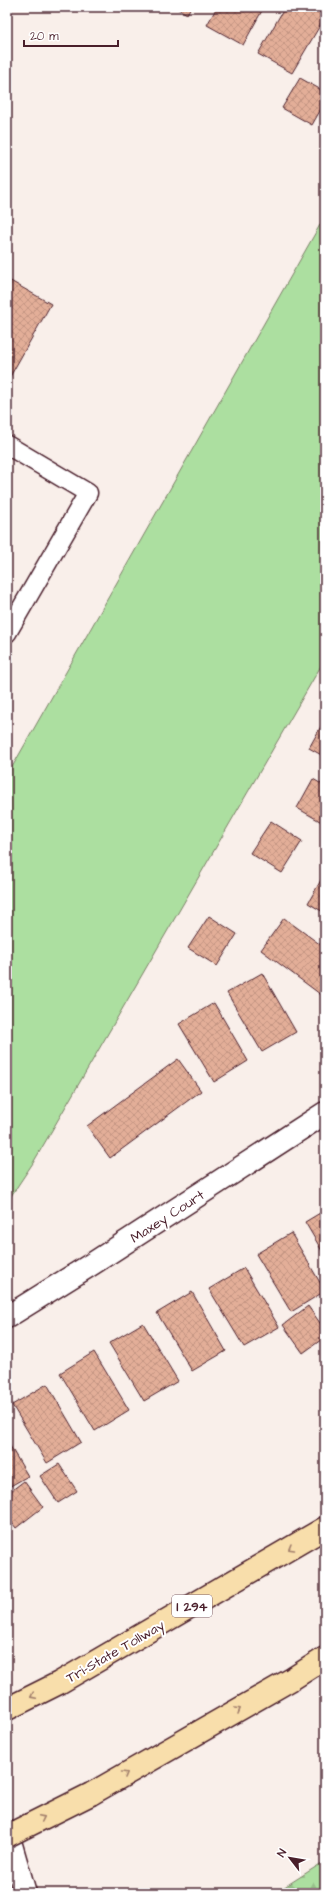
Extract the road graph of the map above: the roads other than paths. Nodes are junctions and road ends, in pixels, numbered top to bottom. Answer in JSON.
{"nodes":[{"id":1,"x":7,"y":444,"type":"edge"},
{"id":2,"x":7,"y":633,"type":"edge"},
{"id":3,"x":325,"y":1113,"type":"edge"},
{"id":4,"x":7,"y":1317,"type":"edge"},
{"id":5,"x":325,"y":1528,"type":"edge"},
{"id":6,"x":325,"y":1658,"type":"edge"},
{"id":7,"x":7,"y":1709,"type":"edge"},
{"id":8,"x":7,"y":1831,"type":"edge"},
{"id":9,"x":7,"y":1836,"type":"edge"},
{"id":10,"x":25,"y":1893,"type":"edge"}],
"edges":[{"from":1,"to":2,"type":"lane"},
{"from":3,"to":4,"type":"street","name":"Maxey Court"},
{"from":5,"to":7,"type":"highway","name":"Tri-State Tollway","number":"I 294","one_way":true},
{"from":9,"to":6,"type":"highway","one_way":true,"bridge":true},
{"from":8,"to":10,"type":"street"}]}
